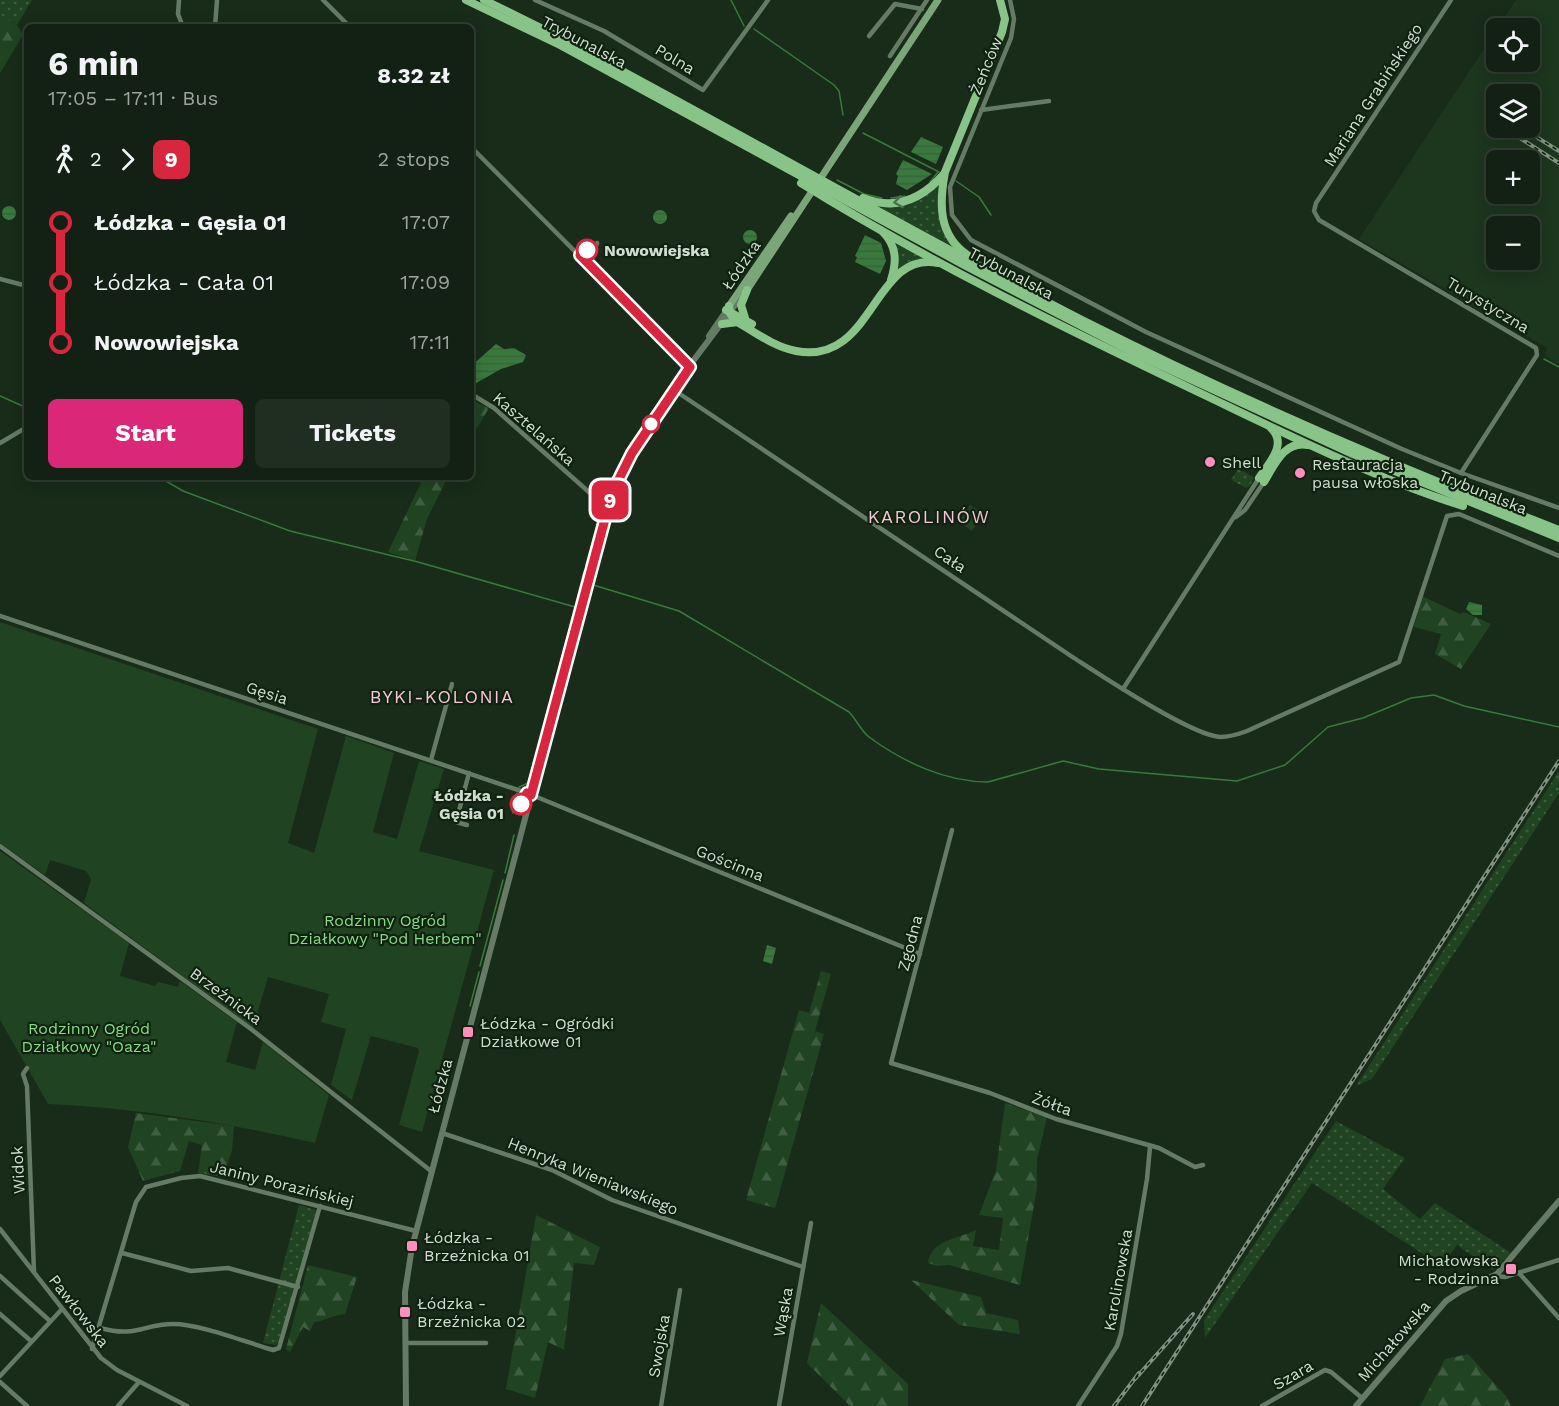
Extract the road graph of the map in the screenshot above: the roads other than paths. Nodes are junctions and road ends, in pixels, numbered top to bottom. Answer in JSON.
{"nodes":[{"id":1,"x":179,"y":0,"type":"edge"},
{"id":2,"x":217,"y":0,"type":"edge"},
{"id":3,"x":323,"y":0,"type":"edge"},
{"id":4,"x":466,"y":0,"type":"edge"},
{"id":5,"x":484,"y":0,"type":"edge"},
{"id":6,"x":535,"y":0,"type":"edge"},
{"id":7,"x":768,"y":0,"type":"edge"},
{"id":8,"x":927,"y":0,"type":"edge"},
{"id":9,"x":938,"y":0,"type":"edge"},
{"id":10,"x":1000,"y":0,"type":"edge"},
{"id":11,"x":1010,"y":0,"type":"edge"},
{"id":12,"x":1451,"y":0,"type":"edge"},
{"id":13,"x":922,"y":9,"type":"junction"},
{"id":14,"x":182,"y":24,"type":"edge"},
{"id":15,"x":215,"y":24,"type":"edge"},
{"id":16,"x":347,"y":24,"type":"edge"},
{"id":17,"x":869,"y":36,"type":"dead end"},
{"id":18,"x":890,"y":56,"type":"dead end"},
{"id":19,"x":1049,"y":101,"type":"dead end"},
{"id":20,"x":981,"y":110,"type":"junction"},
{"id":21,"x":474,"y":150,"type":"edge"},
{"id":22,"x":759,"y":154,"type":"junction"},
{"id":23,"x":945,"y":172,"type":"junction"},
{"id":24,"x":824,"y":181,"type":"junction"},
{"id":25,"x":804,"y":201,"type":"junction"},
{"id":26,"x":1316,"y":203,"type":"joint"},
{"id":27,"x":873,"y":224,"type":"junction"},
{"id":28,"x":597,"y":243,"type":"dead end"},
{"id":29,"x":590,"y":265,"type":"junction"},
{"id":30,"x":994,"y":273,"type":"junction"},
{"id":31,"x":966,"y":275,"type":"junction"},
{"id":32,"x":0,"y":279,"type":"edge"},
{"id":33,"x":890,"y":283,"type":"junction"},
{"id":34,"x":24,"y":285,"type":"edge"},
{"id":35,"x":747,"y":290,"type":"junction"},
{"id":36,"x":729,"y":310,"type":"junction"},
{"id":37,"x":743,"y":322,"type":"junction"},
{"id":38,"x":722,"y":324,"type":"junction"},
{"id":39,"x":704,"y":347,"type":"junction"},
{"id":40,"x":690,"y":367,"type":"junction"},
{"id":41,"x":674,"y":390,"type":"junction"},
{"id":42,"x":474,"y":396,"type":"edge"},
{"id":43,"x":1264,"y":423,"type":"junction"},
{"id":44,"x":24,"y":429,"type":"edge"},
{"id":45,"x":0,"y":443,"type":"edge"},
{"id":46,"x":1317,"y":446,"type":"junction"},
{"id":47,"x":1461,"y":474,"type":"junction"},
{"id":48,"x":1262,"y":480,"type":"junction"},
{"id":49,"x":607,"y":508,"type":"junction"},
{"id":50,"x":1559,"y":508,"type":"edge"},
{"id":51,"x":1508,"y":518,"type":"junction"},
{"id":52,"x":1559,"y":530,"type":"edge"},
{"id":53,"x":1559,"y":538,"type":"edge"},
{"id":54,"x":1559,"y":556,"type":"edge"},
{"id":55,"x":0,"y":616,"type":"edge"},
{"id":56,"x":452,"y":684,"type":"dead end"},
{"id":57,"x":1123,"y":689,"type":"junction"},
{"id":58,"x":431,"y":760,"type":"junction"},
{"id":59,"x":469,"y":773,"type":"junction"},
{"id":60,"x":529,"y":794,"type":"junction"},
{"id":61,"x":466,"y":825,"type":"dead end"},
{"id":62,"x":952,"y":830,"type":"dead end"},
{"id":63,"x":0,"y":846,"type":"edge"},
{"id":64,"x":920,"y":954,"type":"junction"},
{"id":65,"x":891,"y":1063,"type":"joint"},
{"id":66,"x":27,"y":1068,"type":"dead end"},
{"id":67,"x":442,"y":1133,"type":"junction"},
{"id":68,"x":1149,"y":1147,"type":"junction"},
{"id":69,"x":1203,"y":1165,"type":"dead end"},
{"id":70,"x":431,"y":1172,"type":"junction"},
{"id":71,"x":1559,"y":1201,"type":"edge"},
{"id":72,"x":320,"y":1206,"type":"junction"},
{"id":73,"x":811,"y":1223,"type":"dead end"},
{"id":74,"x":0,"y":1228,"type":"edge"},
{"id":75,"x":416,"y":1231,"type":"junction"},
{"id":76,"x":122,"y":1252,"type":"junction"},
{"id":77,"x":1559,"y":1260,"type":"edge"},
{"id":78,"x":803,"y":1267,"type":"junction"},
{"id":79,"x":34,"y":1272,"type":"junction"},
{"id":80,"x":1519,"y":1273,"type":"junction"},
{"id":81,"x":0,"y":1276,"type":"edge"},
{"id":82,"x":1496,"y":1276,"type":"junction"},
{"id":83,"x":298,"y":1287,"type":"junction"},
{"id":84,"x":680,"y":1290,"type":"dead end"},
{"id":85,"x":62,"y":1309,"type":"junction"},
{"id":86,"x":0,"y":1314,"type":"edge"},
{"id":87,"x":1559,"y":1318,"type":"edge"},
{"id":88,"x":50,"y":1321,"type":"junction"},
{"id":89,"x":100,"y":1328,"type":"junction"},
{"id":90,"x":31,"y":1341,"type":"junction"},
{"id":91,"x":405,"y":1343,"type":"junction"},
{"id":92,"x":486,"y":1343,"type":"dead end"},
{"id":93,"x":93,"y":1349,"type":"junction"},
{"id":94,"x":0,"y":1376,"type":"edge"},
{"id":95,"x":0,"y":1382,"type":"edge"},
{"id":96,"x":139,"y":1382,"type":"junction"},
{"id":97,"x":1362,"y":1398,"type":"junction"},
{"id":98,"x":27,"y":1406,"type":"edge"},
{"id":99,"x":118,"y":1406,"type":"edge"},
{"id":100,"x":187,"y":1406,"type":"edge"},
{"id":101,"x":406,"y":1406,"type":"edge"},
{"id":102,"x":661,"y":1406,"type":"edge"},
{"id":103,"x":779,"y":1406,"type":"edge"},
{"id":104,"x":1078,"y":1406,"type":"edge"},
{"id":105,"x":1262,"y":1406,"type":"edge"},
{"id":106,"x":1356,"y":1406,"type":"edge"}],
"edges":[{"from":1,"to":14,"type":"street"},
{"from":2,"to":15,"type":"street"},
{"from":3,"to":16,"type":"street"},
{"from":4,"to":22,"type":"highway","name":"Trybunalska"},
{"from":5,"to":24,"type":"highway","name":"Trybunalska"},
{"from":6,"to":7,"type":"street","name":"Polna"},
{"from":8,"to":13,"type":"street"},
{"from":9,"to":25,"type":"main road","name":"Łódzka"},
{"from":10,"to":23,"type":"highway"},
{"from":11,"to":20,"type":"street","name":"Żeńców"},
{"from":12,"to":26,"type":"street","name":"Mariana Grabińskiego"},
{"from":13,"to":17,"type":"street"},
{"from":13,"to":18,"type":"street"},
{"from":19,"to":20,"type":"street","name":"Żeńców"},
{"from":20,"to":47,"type":"street"},
{"from":21,"to":29,"type":"street"},
{"from":22,"to":27,"type":"highway"},
{"from":22,"to":51,"type":"highway","name":"Trybunalska"},
{"from":23,"to":24,"type":"highway","one_way":true},
{"from":23,"to":30,"type":"highway"},
{"from":24,"to":30,"type":"highway","name":"Trybunalska"},
{"from":25,"to":35,"type":"main road","name":"Łódzka"},
{"from":25,"to":36,"type":"main road","name":"Łódzka"},
{"from":26,"to":47,"type":"street","name":"Turystyczna"},
{"from":27,"to":31,"type":"highway"},
{"from":27,"to":33,"type":"highway"},
{"from":28,"to":29,"type":"street"},
{"from":29,"to":40,"type":"street"},
{"from":30,"to":52,"type":"highway","name":"Trybunalska"},
{"from":31,"to":33,"type":"highway"},
{"from":31,"to":43,"type":"highway"},
{"from":32,"to":34,"type":"street"},
{"from":33,"to":37,"type":"highway"},
{"from":35,"to":36,"type":"main road","name":"Łódzka"},
{"from":35,"to":37,"type":"highway"},
{"from":36,"to":37,"type":"highway"},
{"from":36,"to":38,"type":"main road","name":"Łódzka"},
{"from":36,"to":39,"type":"main road","name":"Łódzka"},
{"from":37,"to":38,"type":"highway"},
{"from":38,"to":39,"type":"main road","name":"Łódzka"},
{"from":39,"to":40,"type":"main road","name":"Łódzka"},
{"from":40,"to":41,"type":"main road","name":"Łódzka"},
{"from":41,"to":49,"type":"main road","name":"Łódzka"},
{"from":41,"to":57,"type":"street","name":"Cała"},
{"from":42,"to":49,"type":"street","name":"Kasztelańska"},
{"from":43,"to":46,"type":"highway"},
{"from":43,"to":48,"type":"highway"},
{"from":44,"to":45,"type":"street"},
{"from":46,"to":48,"type":"highway"},
{"from":46,"to":51,"type":"highway"},
{"from":47,"to":50,"type":"street"},
{"from":48,"to":57,"type":"street"},
{"from":49,"to":60,"type":"main road","name":"Łódzka"},
{"from":51,"to":53,"type":"highway","name":"Trybunalska"},
{"from":54,"to":57,"type":"street","name":"Cała"},
{"from":55,"to":58,"type":"street","name":"Gęsia"},
{"from":56,"to":58,"type":"street"},
{"from":58,"to":59,"type":"street","name":"Gęsia"},
{"from":59,"to":60,"type":"street","name":"Gęsia"},
{"from":59,"to":61,"type":"street"},
{"from":60,"to":64,"type":"street","name":"Gościnna"},
{"from":60,"to":67,"type":"main road","name":"Łódzka"},
{"from":62,"to":64,"type":"street","name":"Zgodna"},
{"from":63,"to":70,"type":"street","name":"Brzeźnicka"},
{"from":64,"to":65,"type":"street","name":"Zgodna"},
{"from":65,"to":68,"type":"street","name":"Żółta"},
{"from":66,"to":79,"type":"street","name":"Widok"},
{"from":67,"to":70,"type":"main road","name":"Łódzka"},
{"from":67,"to":78,"type":"street","name":"Henryka Wieniawskiego"},
{"from":68,"to":69,"type":"street","name":"Żółta"},
{"from":68,"to":104,"type":"street","name":"Karolinowska"},
{"from":70,"to":75,"type":"main road","name":"Łódzka"},
{"from":71,"to":82,"type":"main road","name":"Michałowska"},
{"from":72,"to":75,"type":"street","name":"Janiny Porazińskiej"},
{"from":72,"to":76,"type":"street","name":"Janiny Porazińskiej"},
{"from":72,"to":83,"type":"street"},
{"from":73,"to":78,"type":"street","name":"Wąska"},
{"from":74,"to":79,"type":"street","name":"Pawłowska"},
{"from":75,"to":91,"type":"main road","name":"Łódzka"},
{"from":76,"to":83,"type":"street"},
{"from":76,"to":89,"type":"street"},
{"from":77,"to":80,"type":"street"},
{"from":78,"to":103,"type":"street","name":"Wąska"},
{"from":79,"to":85,"type":"street","name":"Pawłowska"},
{"from":80,"to":82,"type":"street"},
{"from":80,"to":87,"type":"street"},
{"from":81,"to":88,"type":"street"},
{"from":82,"to":97,"type":"main road","name":"Michałowska"},
{"from":83,"to":89,"type":"street"},
{"from":84,"to":102,"type":"street","name":"Swojska"},
{"from":85,"to":88,"type":"street"},
{"from":85,"to":93,"type":"street","name":"Pawłowska"},
{"from":86,"to":90,"type":"street"},
{"from":88,"to":90,"type":"street"},
{"from":89,"to":93,"type":"street"},
{"from":90,"to":94,"type":"street"},
{"from":91,"to":92,"type":"street"},
{"from":91,"to":101,"type":"main road","name":"Łódzka"},
{"from":93,"to":96,"type":"street","name":"Pawłowska"},
{"from":95,"to":98,"type":"street"},
{"from":96,"to":99,"type":"street"},
{"from":96,"to":100,"type":"street","name":"Pawłowska"},
{"from":97,"to":105,"type":"street","name":"Szara"},
{"from":97,"to":106,"type":"main road","name":"Michałowska"}]}
